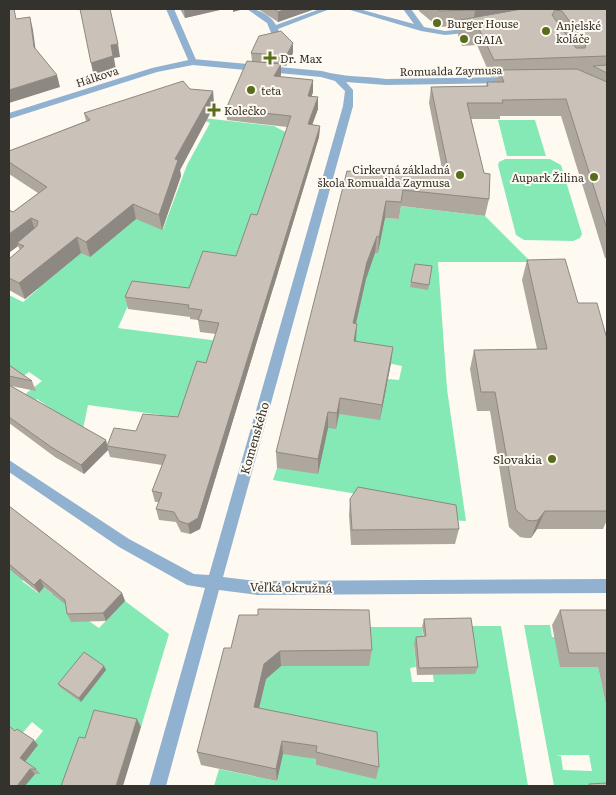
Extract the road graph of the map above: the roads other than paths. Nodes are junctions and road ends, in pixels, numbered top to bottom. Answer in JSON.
{"nodes":[{"id":1,"x":170,"y":9,"type":"edge"},
{"id":2,"x":251,"y":9,"type":"edge"},
{"id":3,"x":326,"y":9,"type":"edge"},
{"id":4,"x":351,"y":9,"type":"edge"},
{"id":5,"x":407,"y":9,"type":"edge"},
{"id":6,"x":421,"y":29,"type":"junction"},
{"id":7,"x":481,"y":29,"type":"edge"},
{"id":8,"x":193,"y":62,"type":"junction"},
{"id":9,"x":338,"y":79,"type":"junction"},
{"id":10,"x":526,"y":80,"type":"edge"},
{"id":11,"x":386,"y":82,"type":"junction"},
{"id":12,"x":349,"y":90,"type":"junction"},
{"id":13,"x":9,"y":116,"type":"edge"},
{"id":14,"x":9,"y":465,"type":"edge"},
{"id":15,"x":213,"y":583,"type":"junction"},
{"id":16,"x":607,"y":586,"type":"edge"},
{"id":17,"x":157,"y":786,"type":"edge"}],
"edges":[{"from":1,"to":8,"type":"lane"},
{"from":2,"to":3,"type":"street"},
{"from":4,"to":6,"type":"street"},
{"from":5,"to":6,"type":"street"},
{"from":6,"to":7,"type":"street"},
{"from":8,"to":9,"type":"street","name":"Romualda Zaymusa"},
{"from":8,"to":13,"type":"street","name":"Hálkova"},
{"from":9,"to":11,"type":"street","name":"Romualda Zaymusa"},
{"from":9,"to":12,"type":"street"},
{"from":10,"to":11,"type":"street","name":"Romualda Zaymusa"},
{"from":11,"to":12,"type":"street","name":"Romualda Zaymusa"},
{"from":12,"to":15,"type":"street","name":"Komenského"},
{"from":14,"to":15,"type":"street","name":"Veľká okružná"},
{"from":15,"to":16,"type":"street","name":"Veľká okružná"},
{"from":15,"to":17,"type":"street","name":"Komenského"}]}
